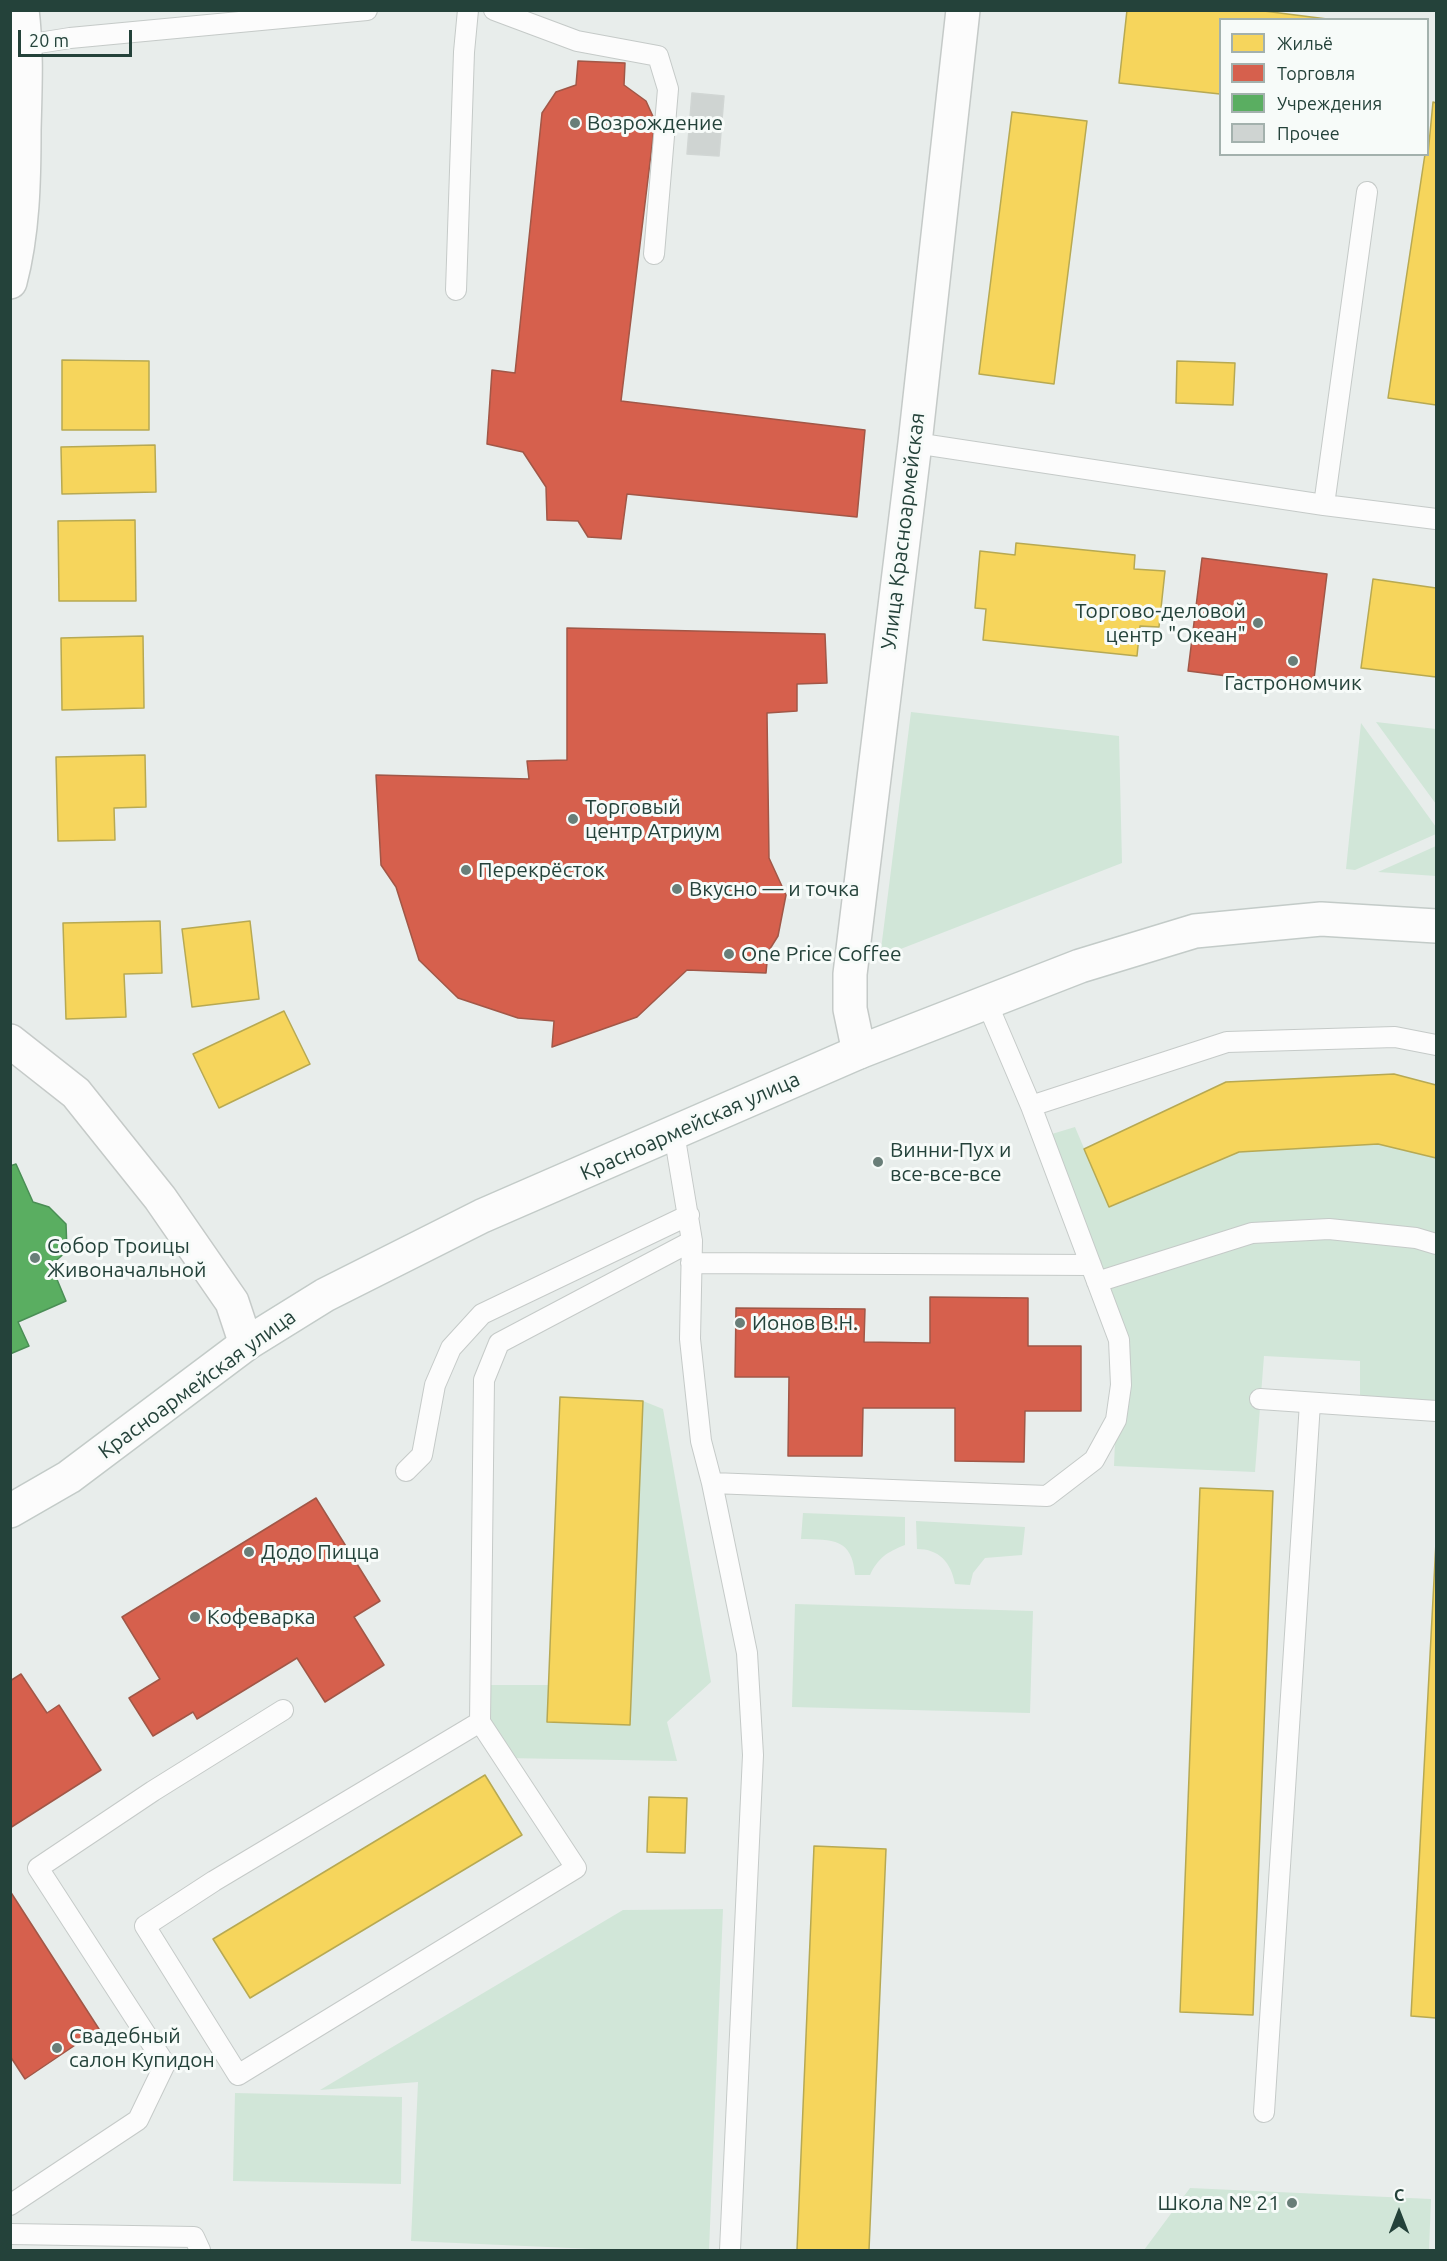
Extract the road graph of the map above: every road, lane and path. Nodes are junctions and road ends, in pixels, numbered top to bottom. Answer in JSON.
{"nodes":[{"id":1,"x":22,"y":10,"type":"edge"},
{"id":2,"x":367,"y":10,"type":"edge"},
{"id":3,"x":468,"y":10,"type":"edge"},
{"id":4,"x":494,"y":10,"type":"edge"},
{"id":5,"x":963,"y":10,"type":"edge"},
{"id":6,"x":26,"y":45,"type":"junction"},
{"id":7,"x":1366,"y":192,"type":"dead end"},
{"id":8,"x":654,"y":254,"type":"dead end"},
{"id":9,"x":10,"y":282,"type":"edge"},
{"id":10,"x":456,"y":290,"type":"dead end"},
{"id":11,"x":915,"y":442,"type":"junction"},
{"id":12,"x":1324,"y":505,"type":"junction"},
{"id":13,"x":1437,"y":519,"type":"edge"},
{"id":14,"x":1437,"y":926,"type":"edge"},
{"id":15,"x":987,"y":1003,"type":"junction"},
{"id":16,"x":10,"y":1041,"type":"edge"},
{"id":17,"x":1437,"y":1045,"type":"edge"},
{"id":18,"x":859,"y":1052,"type":"junction"},
{"id":19,"x":1031,"y":1106,"type":"junction"},
{"id":20,"x":674,"y":1133,"type":"junction"},
{"id":21,"x":689,"y":1215,"type":"junction"},
{"id":22,"x":692,"y":1241,"type":"junction"},
{"id":23,"x":1437,"y":1244,"type":"edge"},
{"id":24,"x":691,"y":1263,"type":"junction"},
{"id":25,"x":1094,"y":1274,"type":"junction"},
{"id":26,"x":246,"y":1344,"type":"junction"},
{"id":27,"x":1260,"y":1399,"type":"dead end"},
{"id":28,"x":1310,"y":1403,"type":"junction"},
{"id":29,"x":1437,"y":1411,"type":"edge"},
{"id":30,"x":406,"y":1471,"type":"dead end"},
{"id":31,"x":712,"y":1483,"type":"junction"},
{"id":32,"x":10,"y":1511,"type":"edge"},
{"id":33,"x":283,"y":1710,"type":"dead end"},
{"id":34,"x":480,"y":1722,"type":"junction"},
{"id":35,"x":1264,"y":2112,"type":"dead end"},
{"id":36,"x":10,"y":2205,"type":"edge"},
{"id":37,"x":10,"y":2234,"type":"edge"},
{"id":38,"x":200,"y":2250,"type":"edge"},
{"id":39,"x":730,"y":2250,"type":"edge"}],
"edges":[{"from":1,"to":6,"type":"street"},
{"from":2,"to":6,"type":"lane"},
{"from":3,"to":10,"type":"lane"},
{"from":4,"to":8,"type":"lane"},
{"from":5,"to":11,"type":"street","name":"Улица Красноармейская"},
{"from":6,"to":9,"type":"street"},
{"from":7,"to":12,"type":"lane"},
{"from":11,"to":12,"type":"lane"},
{"from":11,"to":18,"type":"street","name":"Улица Красноармейская"},
{"from":12,"to":13,"type":"lane"},
{"from":14,"to":15,"type":"street","name":"Красноармейская улица"},
{"from":15,"to":18,"type":"street","name":"Красноармейская улица"},
{"from":15,"to":19,"type":"lane"},
{"from":16,"to":26,"type":"street"},
{"from":17,"to":19,"type":"lane"},
{"from":18,"to":20,"type":"street","name":"Красноармейская улица"},
{"from":19,"to":25,"type":"lane"},
{"from":20,"to":21,"type":"lane"},
{"from":20,"to":26,"type":"street","name":"Красноармейская улица"},
{"from":21,"to":22,"type":"lane"},
{"from":21,"to":30,"type":"lane"},
{"from":22,"to":24,"type":"lane"},
{"from":22,"to":34,"type":"lane"},
{"from":23,"to":25,"type":"lane"},
{"from":24,"to":25,"type":"lane"},
{"from":24,"to":31,"type":"lane"},
{"from":25,"to":31,"type":"lane"},
{"from":26,"to":32,"type":"street","name":"Красноармейская улица"},
{"from":27,"to":28,"type":"lane"},
{"from":28,"to":29,"type":"lane"},
{"from":28,"to":35,"type":"lane"},
{"from":31,"to":39,"type":"lane"},
{"from":33,"to":36,"type":"lane"},
{"from":34,"to":34,"type":"lane"},
{"from":37,"to":38,"type":"lane"}]}
